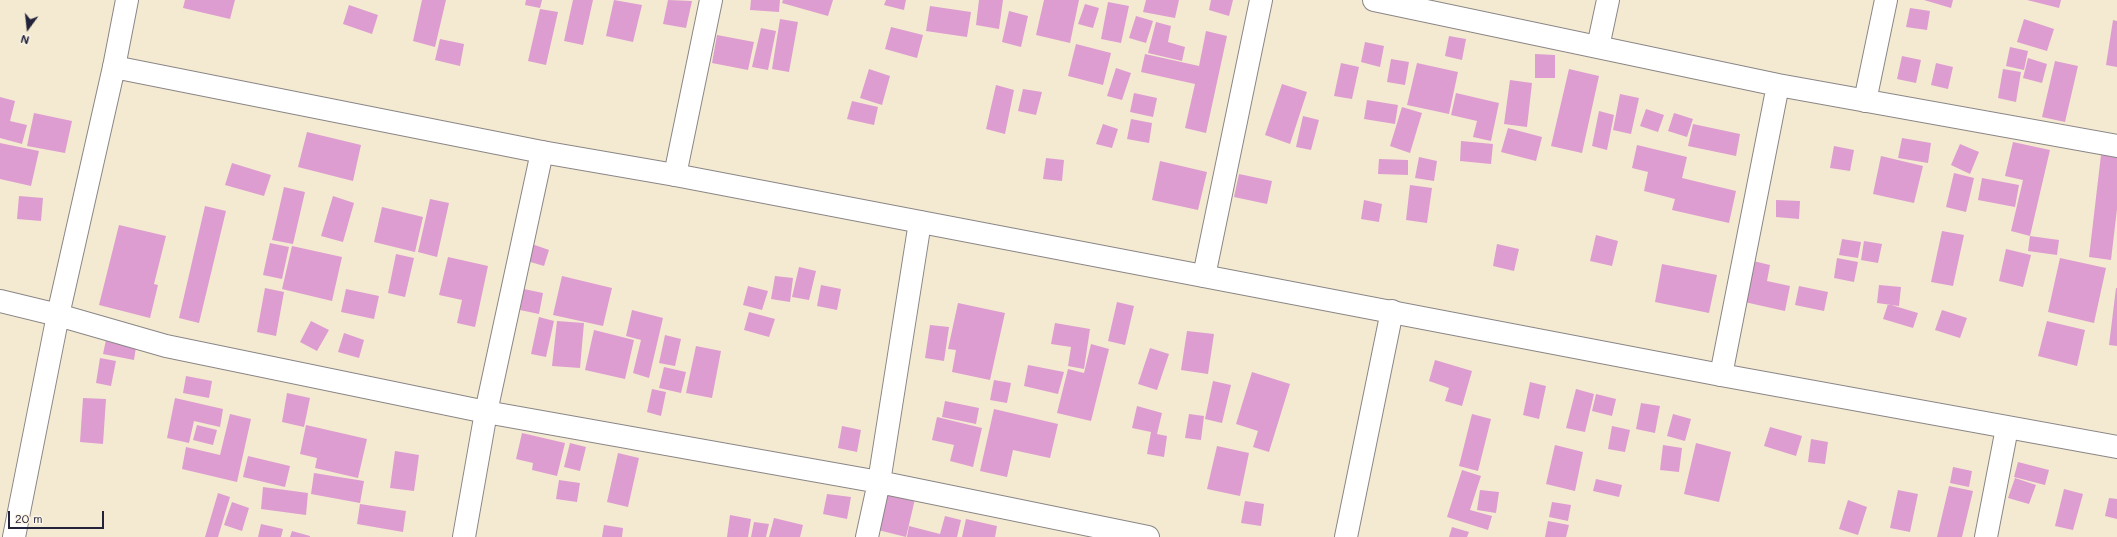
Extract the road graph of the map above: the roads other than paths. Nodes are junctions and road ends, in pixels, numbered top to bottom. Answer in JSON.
{"nodes":[{"id":1,"x":127,"y":0,"type":"edge"},
{"id":2,"x":711,"y":0,"type":"edge"},
{"id":3,"x":1261,"y":0,"type":"edge"},
{"id":4,"x":1374,"y":0,"type":"edge"},
{"id":5,"x":1608,"y":0,"type":"edge"},
{"id":6,"x":1886,"y":0,"type":"edge"},
{"id":7,"x":1598,"y":48,"type":"junction"},
{"id":8,"x":114,"y":67,"type":"junction"},
{"id":9,"x":1778,"y":85,"type":"junction"},
{"id":10,"x":1865,"y":101,"type":"junction"},
{"id":11,"x":2117,"y":146,"type":"edge"},
{"id":12,"x":542,"y":152,"type":"junction"},
{"id":13,"x":675,"y":175,"type":"junction"},
{"id":14,"x":920,"y":222,"type":"junction"},
{"id":15,"x":1204,"y":276,"type":"junction"},
{"id":16,"x":0,"y":301,"type":"edge"},
{"id":17,"x":1392,"y":311,"type":"junction"},
{"id":18,"x":58,"y":315,"type":"junction"},
{"id":19,"x":1721,"y":375,"type":"junction"},
{"id":20,"x":486,"y":412,"type":"junction"},
{"id":21,"x":2007,"y":428,"type":"junction"},
{"id":22,"x":2117,"y":448,"type":"edge"},
{"id":23,"x":879,"y":482,"type":"junction"},
{"id":24,"x":14,"y":537,"type":"edge"},
{"id":25,"x":464,"y":537,"type":"edge"},
{"id":26,"x":867,"y":537,"type":"edge"},
{"id":27,"x":1148,"y":537,"type":"edge"},
{"id":28,"x":1346,"y":537,"type":"edge"},
{"id":29,"x":1986,"y":537,"type":"edge"}],
"edges":[{"from":1,"to":8,"type":"street"},
{"from":2,"to":13,"type":"street"},
{"from":3,"to":15,"type":"street"},
{"from":4,"to":7,"type":"street"},
{"from":5,"to":7,"type":"street"},
{"from":6,"to":10,"type":"street"},
{"from":7,"to":9,"type":"street"},
{"from":8,"to":12,"type":"street"},
{"from":8,"to":18,"type":"street"},
{"from":9,"to":10,"type":"street"},
{"from":9,"to":19,"type":"street"},
{"from":10,"to":11,"type":"street"},
{"from":12,"to":13,"type":"street"},
{"from":12,"to":20,"type":"street"},
{"from":13,"to":14,"type":"street"},
{"from":14,"to":15,"type":"street"},
{"from":14,"to":23,"type":"street"},
{"from":15,"to":17,"type":"street"},
{"from":16,"to":18,"type":"street"},
{"from":17,"to":19,"type":"street"},
{"from":17,"to":28,"type":"street"},
{"from":18,"to":20,"type":"street"},
{"from":18,"to":24,"type":"street"},
{"from":19,"to":21,"type":"street"},
{"from":20,"to":23,"type":"street"},
{"from":20,"to":25,"type":"street"},
{"from":21,"to":22,"type":"street"},
{"from":21,"to":29,"type":"street"},
{"from":23,"to":26,"type":"street"},
{"from":23,"to":27,"type":"street"}]}
